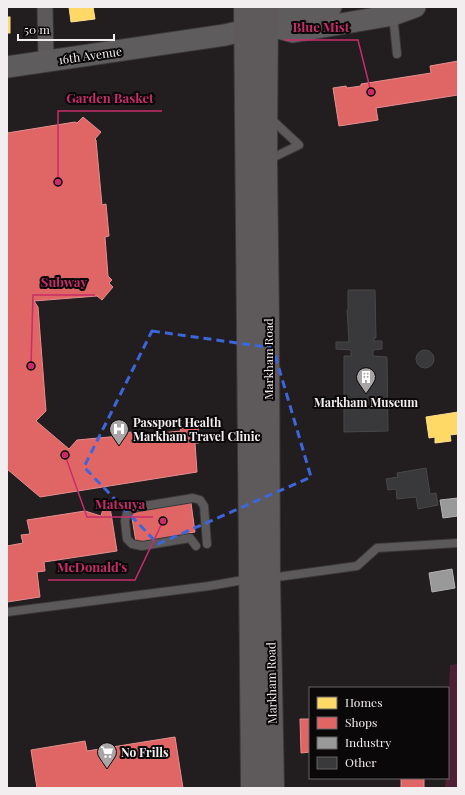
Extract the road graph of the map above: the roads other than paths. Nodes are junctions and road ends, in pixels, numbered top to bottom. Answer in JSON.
{"nodes":[{"id":1,"x":45,"y":7,"type":"edge"},
{"id":2,"x":245,"y":7,"type":"edge"},
{"id":3,"x":331,"y":7,"type":"edge"},
{"id":4,"x":415,"y":7,"type":"edge"},
{"id":5,"x":393,"y":15,"type":"junction"},
{"id":6,"x":267,"y":16,"type":"edge"},
{"id":7,"x":245,"y":30,"type":"junction"},
{"id":8,"x":397,"y":54,"type":"dead end"},
{"id":9,"x":46,"y":62,"type":"junction"},
{"id":10,"x":7,"y":67,"type":"edge"},
{"id":11,"x":266,"y":115,"type":"junction"},
{"id":12,"x":266,"y":161,"type":"junction"},
{"id":13,"x":458,"y":543,"type":"edge"},
{"id":14,"x":207,"y":544,"type":"dead end"},
{"id":15,"x":196,"y":546,"type":"dead end"},
{"id":16,"x":260,"y":578,"type":"junction"},
{"id":17,"x":7,"y":612,"type":"edge"},
{"id":18,"x":252,"y":788,"type":"edge"},
{"id":19,"x":273,"y":788,"type":"edge"}],
"edges":[{"from":1,"to":9,"type":"street"},
{"from":2,"to":7,"type":"main road","name":"Markham Road"},
{"from":3,"to":6,"type":"main road","name":"16th Avenue"},
{"from":4,"to":5,"type":"main road","name":"16th Avenue"},
{"from":5,"to":6,"type":"main road","name":"16th Avenue"},
{"from":5,"to":8,"type":"lane"},
{"from":6,"to":7,"type":"main road","name":"16th Avenue"},
{"from":6,"to":11,"type":"main road","name":"Markham Road"},
{"from":7,"to":9,"type":"main road","name":"16th Avenue"},
{"from":7,"to":16,"type":"main road","name":"Markham Road"},
{"from":9,"to":10,"type":"main road","name":"16th Avenue"},
{"from":11,"to":12,"type":"main road","name":"Markham Road"},
{"from":11,"to":12,"type":"lane"},
{"from":12,"to":16,"type":"main road","name":"Markham Road"},
{"from":13,"to":16,"type":"lane"},
{"from":14,"to":15,"type":"lane"},
{"from":16,"to":17,"type":"lane"},
{"from":16,"to":18,"type":"main road","name":"Markham Road"},
{"from":16,"to":19,"type":"main road","name":"Markham Road"}]}
